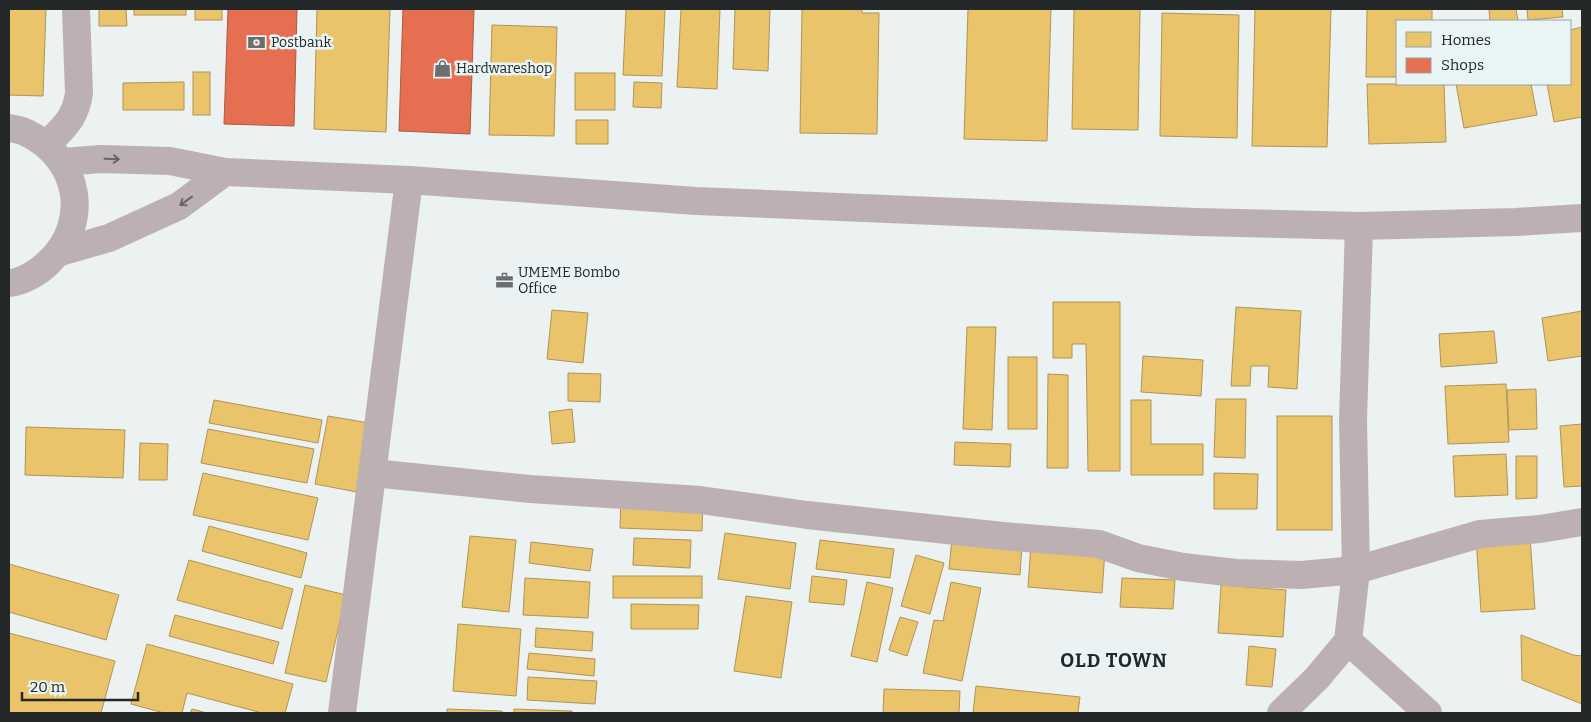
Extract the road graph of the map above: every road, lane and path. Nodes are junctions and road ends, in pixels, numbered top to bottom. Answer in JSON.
{"nodes":[{"id":1,"x":76,"y":9,"type":"edge"},
{"id":2,"x":9,"y":128,"type":"edge"},
{"id":3,"x":55,"y":154,"type":"junction"},
{"id":4,"x":225,"y":172,"type":"junction"},
{"id":5,"x":409,"y":180,"type":"junction"},
{"id":6,"x":1582,"y":218,"type":"edge"},
{"id":7,"x":1359,"y":226,"type":"junction"},
{"id":8,"x":60,"y":252,"type":"junction"},
{"id":9,"x":11,"y":285,"type":"edge"},
{"id":10,"x":373,"y":473,"type":"junction"},
{"id":11,"x":1582,"y":522,"type":"edge"},
{"id":12,"x":1356,"y":570,"type":"junction"},
{"id":13,"x":1348,"y":641,"type":"junction"},
{"id":14,"x":342,"y":713,"type":"edge"},
{"id":15,"x":1281,"y":713,"type":"edge"},
{"id":16,"x":1428,"y":713,"type":"edge"}],
"edges":[{"from":1,"to":3,"type":"street"},
{"from":2,"to":3,"type":"street"},
{"from":3,"to":4,"type":"street","one_way":true},
{"from":3,"to":8,"type":"street"},
{"from":4,"to":5,"type":"street"},
{"from":4,"to":8,"type":"street","one_way":true},
{"from":5,"to":7,"type":"street"},
{"from":5,"to":10,"type":"street"},
{"from":6,"to":7,"type":"street"},
{"from":7,"to":12,"type":"street"},
{"from":8,"to":9,"type":"street"},
{"from":10,"to":12,"type":"street"},
{"from":10,"to":14,"type":"street"},
{"from":11,"to":12,"type":"street"},
{"from":12,"to":13,"type":"street"},
{"from":13,"to":15,"type":"street"},
{"from":13,"to":16,"type":"street"}]}
